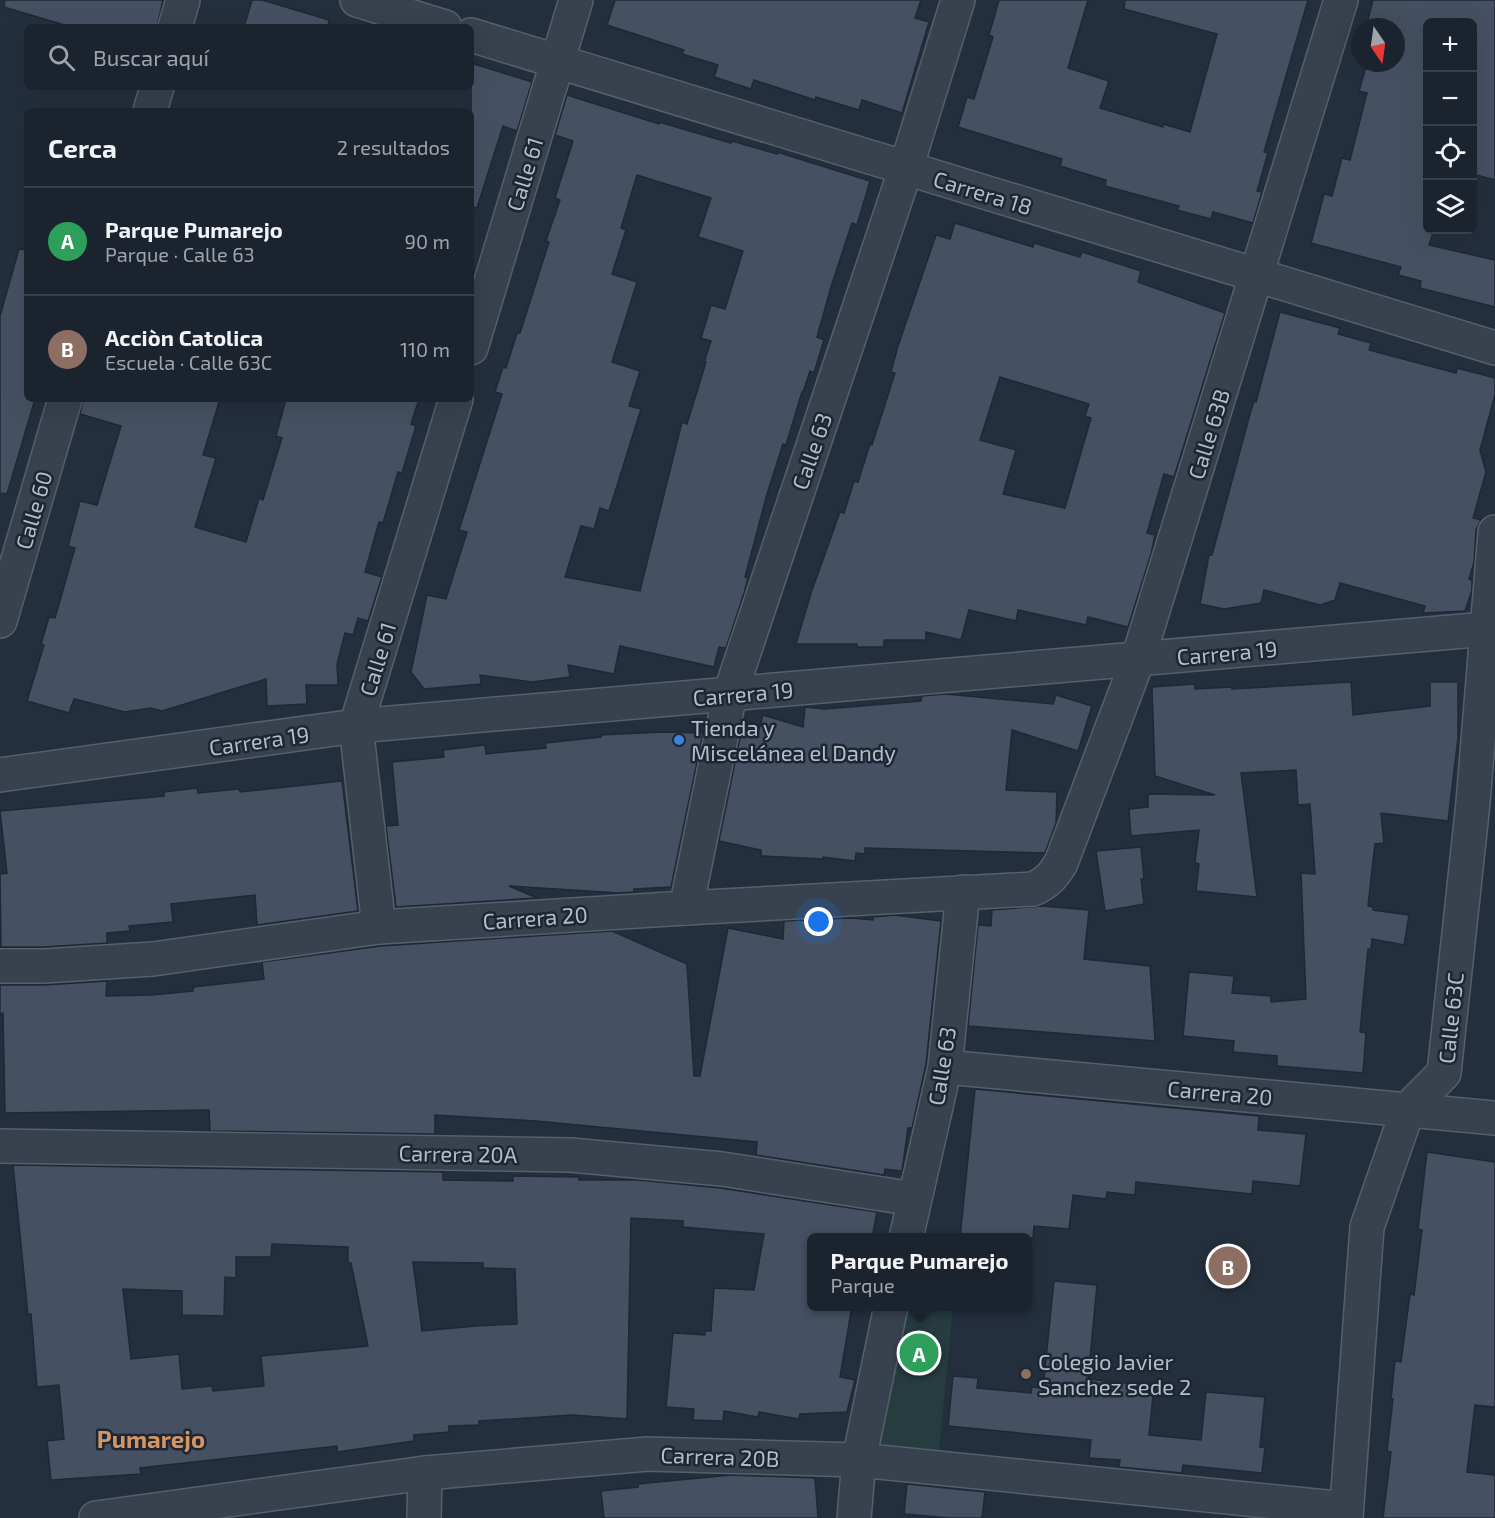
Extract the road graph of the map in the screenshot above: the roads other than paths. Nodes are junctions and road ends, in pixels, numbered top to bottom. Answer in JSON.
{"nodes":[{"id":1,"x":183,"y":0,"type":"edge"},
{"id":2,"x":357,"y":0,"type":"edge"},
{"id":3,"x":576,"y":0,"type":"edge"},
{"id":4,"x":958,"y":0,"type":"edge"},
{"id":5,"x":1341,"y":0,"type":"edge"},
{"id":6,"x":176,"y":24,"type":"edge"},
{"id":7,"x":435,"y":24,"type":"edge"},
{"id":8,"x":474,"y":36,"type":"edge"},
{"id":9,"x":558,"y":62,"type":"junction"},
{"id":10,"x":156,"y":90,"type":"edge"},
{"id":11,"x":151,"y":108,"type":"edge"},
{"id":12,"x":906,"y":168,"type":"junction"},
{"id":13,"x":1256,"y":275,"type":"junction"},
{"id":14,"x":474,"y":338,"type":"edge"},
{"id":15,"x":1495,"y":348,"type":"edge"},
{"id":16,"x":64,"y":402,"type":"edge"},
{"id":17,"x":455,"y":402,"type":"edge"},
{"id":18,"x":1495,"y":532,"type":"edge"},
{"id":19,"x":0,"y":621,"type":"edge"},
{"id":20,"x":1487,"y":629,"type":"junction"},
{"id":21,"x":1138,"y":659,"type":"junction"},
{"id":22,"x":729,"y":694,"type":"junction"},
{"id":23,"x":356,"y":726,"type":"junction"},
{"id":24,"x":0,"y":775,"type":"edge"},
{"id":25,"x":1484,"y":805,"type":"edge"},
{"id":26,"x":1061,"y":863,"type":"joint"},
{"id":27,"x":963,"y":892,"type":"junction"},
{"id":28,"x":686,"y":908,"type":"junction"},
{"id":29,"x":379,"y":927,"type":"junction"},
{"id":30,"x":0,"y":966,"type":"edge"},
{"id":31,"x":945,"y":1067,"type":"junction"},
{"id":32,"x":1408,"y":1109,"type":"junction"},
{"id":33,"x":1495,"y":1118,"type":"edge"},
{"id":34,"x":0,"y":1146,"type":"edge"},
{"id":35,"x":914,"y":1199,"type":"junction"},
{"id":36,"x":907,"y":1233,"type":"edge"},
{"id":37,"x":890,"y":1311,"type":"edge"},
{"id":38,"x":859,"y":1460,"type":"junction"},
{"id":39,"x":425,"y":1473,"type":"junction"},
{"id":40,"x":1346,"y":1513,"type":"edge"},
{"id":41,"x":96,"y":1518,"type":"edge"},
{"id":42,"x":424,"y":1518,"type":"edge"},
{"id":43,"x":854,"y":1518,"type":"edge"}],
"edges":[{"from":1,"to":6,"type":"street"},
{"from":2,"to":7,"type":"street"},
{"from":3,"to":9,"type":"street","name":"Calle 61"},
{"from":4,"to":12,"type":"street","name":"Calle 63"},
{"from":5,"to":13,"type":"street","name":"Calle 63B"},
{"from":8,"to":9,"type":"street","name":"Carrera 18"},
{"from":9,"to":12,"type":"street","name":"Carrera 18"},
{"from":9,"to":14,"type":"street","name":"Calle 61"},
{"from":10,"to":11,"type":"street"},
{"from":12,"to":13,"type":"street","name":"Carrera 18"},
{"from":12,"to":22,"type":"street","name":"Calle 63"},
{"from":13,"to":15,"type":"street","name":"Carrera 18"},
{"from":13,"to":21,"type":"street","name":"Calle 63B"},
{"from":16,"to":19,"type":"street","name":"Calle 60"},
{"from":17,"to":23,"type":"street","name":"Calle 61"},
{"from":18,"to":20,"type":"street","name":"Calle 63C"},
{"from":20,"to":21,"type":"street","name":"Carrera 19"},
{"from":20,"to":25,"type":"street","name":"Calle 63C"},
{"from":21,"to":22,"type":"street","name":"Carrera 19"},
{"from":21,"to":26,"type":"street","name":"Calle 63B"},
{"from":22,"to":23,"type":"street","name":"Carrera 19"},
{"from":22,"to":28,"type":"street","name":"Calle 63"},
{"from":23,"to":24,"type":"street","name":"Carrera 19"},
{"from":23,"to":29,"type":"street","name":"Calle 61"},
{"from":25,"to":32,"type":"street","name":"Calle 63C"},
{"from":26,"to":27,"type":"street","name":"Carrera 20"},
{"from":27,"to":28,"type":"street","name":"Carrera 20"},
{"from":27,"to":31,"type":"street","name":"Calle 63"},
{"from":28,"to":29,"type":"street","name":"Carrera 20"},
{"from":29,"to":30,"type":"street","name":"Carrera 20"},
{"from":31,"to":32,"type":"street","name":"Carrera 20"},
{"from":31,"to":35,"type":"street","name":"Calle 63"},
{"from":32,"to":33,"type":"street","name":"Carrera 20"},
{"from":32,"to":40,"type":"street","name":"Calle 63C"},
{"from":34,"to":35,"type":"street","name":"Carrera 20A"},
{"from":35,"to":36,"type":"street","name":"Calle 63"},
{"from":37,"to":38,"type":"street"},
{"from":38,"to":39,"type":"street","name":"Carrera 20B"},
{"from":38,"to":40,"type":"street","name":"Carrera 20B"},
{"from":38,"to":43,"type":"street"},
{"from":39,"to":41,"type":"street","name":"Carrera 20B"},
{"from":39,"to":42,"type":"street"}]}
